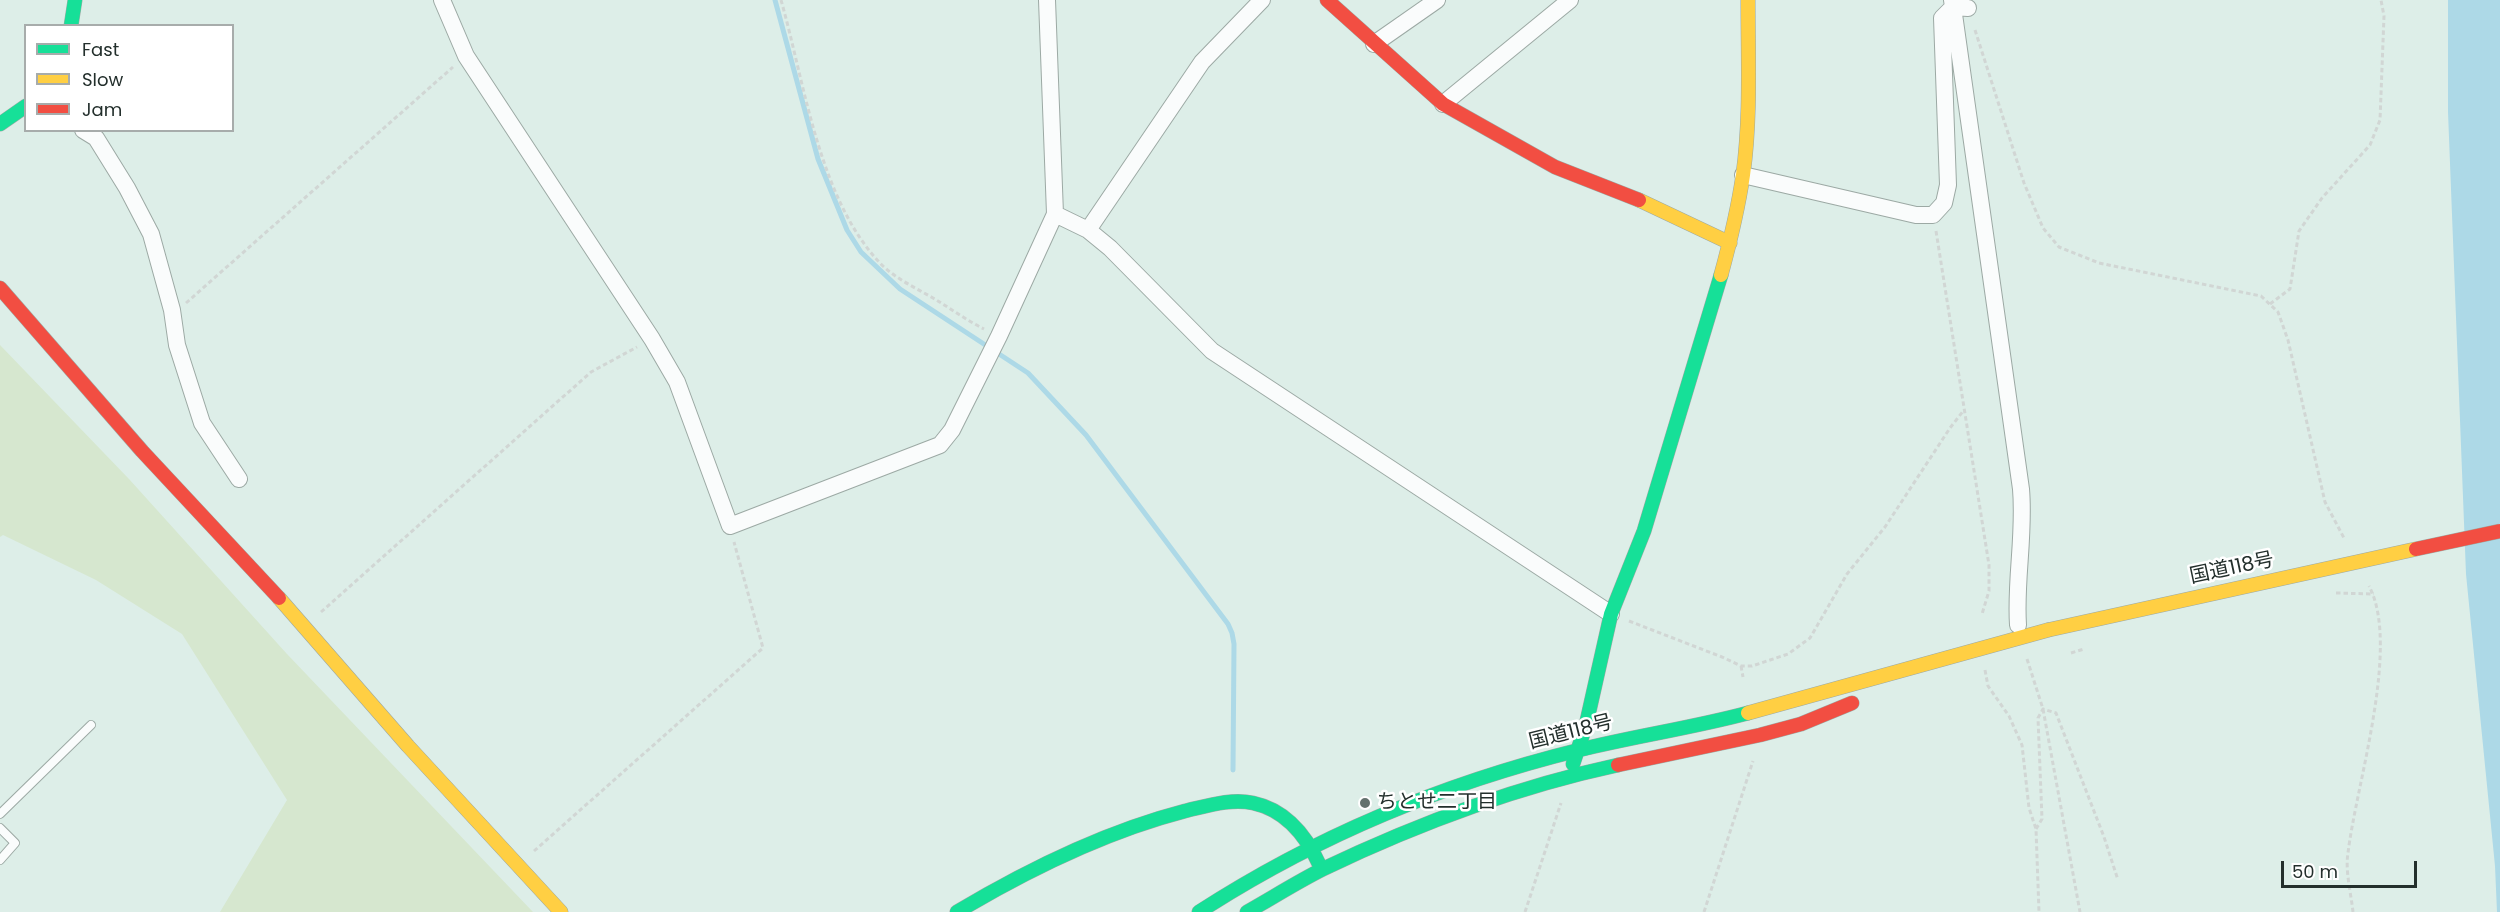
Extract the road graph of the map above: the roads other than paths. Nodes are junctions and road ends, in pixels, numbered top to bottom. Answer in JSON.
{"nodes":[{"id":1,"x":75,"y":0,"type":"edge"},
{"id":2,"x":442,"y":0,"type":"edge"},
{"id":3,"x":1047,"y":0,"type":"edge"},
{"id":4,"x":1262,"y":0,"type":"edge"},
{"id":5,"x":1327,"y":0,"type":"edge"},
{"id":6,"x":1437,"y":0,"type":"edge"},
{"id":7,"x":1570,"y":0,"type":"edge"},
{"id":8,"x":1748,"y":0,"type":"edge"},
{"id":9,"x":1957,"y":5,"type":"edge"},
{"id":10,"x":71,"y":24,"type":"edge"},
{"id":11,"x":1374,"y":44,"type":"junction"},
{"id":12,"x":1443,"y":104,"type":"junction"},
{"id":13,"x":24,"y":107,"type":"edge"},
{"id":14,"x":0,"y":124,"type":"edge"},
{"id":15,"x":86,"y":132,"type":"edge"},
{"id":16,"x":1743,"y":175,"type":"junction"},
{"id":17,"x":1055,"y":214,"type":"junction"},
{"id":18,"x":1088,"y":230,"type":"junction"},
{"id":19,"x":1730,"y":243,"type":"junction"},
{"id":20,"x":0,"y":288,"type":"edge"},
{"id":21,"x":239,"y":479,"type":"dead end"},
{"id":22,"x":2500,"y":531,"type":"edge"},
{"id":23,"x":1611,"y":614,"type":"junction"},
{"id":24,"x":2019,"y":631,"type":"junction"},
{"id":25,"x":1974,"y":649,"type":"junction"},
{"id":26,"x":1885,"y":689,"type":"dead end"},
{"id":27,"x":1864,"y":698,"type":"dead end"},
{"id":28,"x":91,"y":726,"type":"dead end"},
{"id":29,"x":1579,"y":750,"type":"junction"},
{"id":30,"x":1568,"y":776,"type":"junction"},
{"id":31,"x":0,"y":814,"type":"edge"},
{"id":32,"x":0,"y":828,"type":"edge"},
{"id":33,"x":1313,"y":849,"type":"junction"},
{"id":34,"x":0,"y":860,"type":"edge"},
{"id":35,"x":1322,"y":870,"type":"junction"},
{"id":36,"x":561,"y":912,"type":"edge"},
{"id":37,"x":957,"y":912,"type":"edge"},
{"id":38,"x":1199,"y":912,"type":"edge"},
{"id":39,"x":1247,"y":912,"type":"edge"}],
"edges":[{"from":1,"to":10,"type":"main road"},
{"from":2,"to":17,"type":"street"},
{"from":3,"to":17,"type":"street"},
{"from":4,"to":18,"type":"street"},
{"from":5,"to":11,"type":"main road"},
{"from":6,"to":11,"type":"street"},
{"from":7,"to":12,"type":"street"},
{"from":8,"to":16,"type":"main road"},
{"from":9,"to":16,"type":"street"},
{"from":9,"to":24,"type":"street"},
{"from":11,"to":12,"type":"main road"},
{"from":12,"to":19,"type":"main road"},
{"from":13,"to":14,"type":"main road"},
{"from":15,"to":21,"type":"street"},
{"from":16,"to":19,"type":"main road"},
{"from":17,"to":18,"type":"street"},
{"from":18,"to":23,"type":"street"},
{"from":19,"to":23,"type":"main road"},
{"from":20,"to":36,"type":"main road"},
{"from":22,"to":24,"type":"main road","name":"国道118号","bridge":true},
{"from":23,"to":29,"type":"main road"},
{"from":24,"to":25,"type":"main road","name":"国道118号"},
{"from":25,"to":26,"type":"main road","name":"国道118号"},
{"from":25,"to":29,"type":"main road","name":"国道118号"},
{"from":27,"to":30,"type":"main road"},
{"from":28,"to":31,"type":"lane"},
{"from":29,"to":30,"type":"main road"},
{"from":29,"to":33,"type":"main road","name":"国道118号"},
{"from":30,"to":35,"type":"main road"},
{"from":32,"to":34,"type":"lane"},
{"from":33,"to":35,"type":"main road"},
{"from":33,"to":37,"type":"main road"},
{"from":33,"to":38,"type":"main road","name":"国道118号"},
{"from":35,"to":39,"type":"main road"}]}
